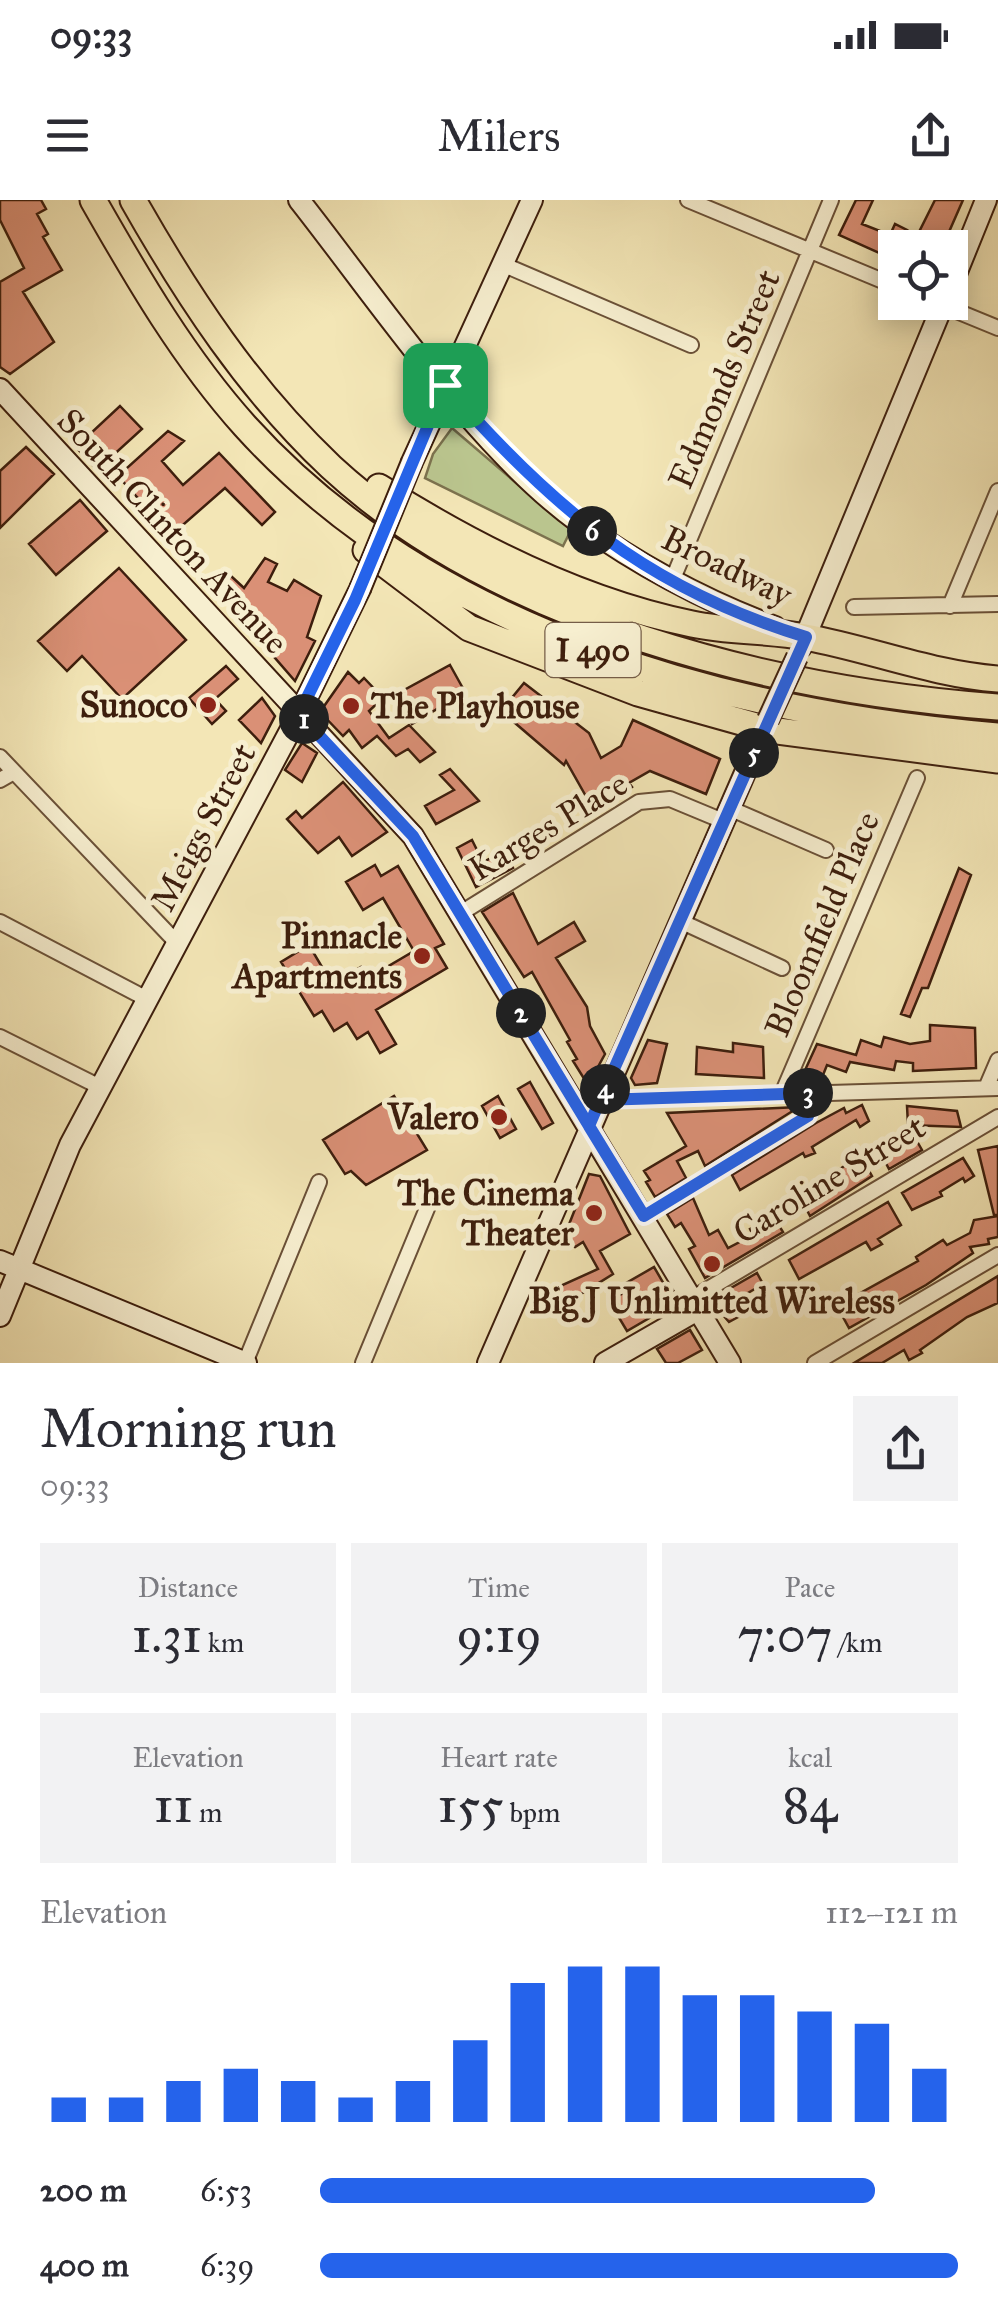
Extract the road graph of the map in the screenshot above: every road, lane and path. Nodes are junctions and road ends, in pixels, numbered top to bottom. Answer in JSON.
{"nodes":[{"id":1,"x":93,"y":200,"type":"edge"},
{"id":2,"x":133,"y":200,"type":"edge"},
{"id":3,"x":299,"y":200,"type":"edge"},
{"id":4,"x":532,"y":200,"type":"edge"},
{"id":5,"x":689,"y":200,"type":"edge"},
{"id":6,"x":831,"y":200,"type":"edge"},
{"id":7,"x":986,"y":200,"type":"edge"},
{"id":8,"x":968,"y":242,"type":"edge"},
{"id":9,"x":810,"y":251,"type":"junction"},
{"id":10,"x":502,"y":264,"type":"junction"},
{"id":11,"x":878,"y":279,"type":"edge"},
{"id":12,"x":968,"y":313,"type":"edge"},
{"id":13,"x":935,"y":320,"type":"edge"},
{"id":14,"x":998,"y":328,"type":"edge"},
{"id":15,"x":690,"y":344,"type":"dead end"},
{"id":16,"x":445,"y":385,"type":"junction"},
{"id":17,"x":0,"y":389,"type":"edge"},
{"id":18,"x":284,"y":417,"type":"junction"},
{"id":19,"x":247,"y":428,"type":"junction"},
{"id":20,"x":998,"y":491,"type":"edge"},
{"id":21,"x":672,"y":581,"type":"junction"},
{"id":22,"x":998,"y":604,"type":"edge"},
{"id":23,"x":950,"y":606,"type":"junction"},
{"id":24,"x":854,"y":607,"type":"dead end"},
{"id":25,"x":801,"y":647,"type":"junction"},
{"id":26,"x":998,"y":679,"type":"edge"},
{"id":27,"x":998,"y":707,"type":"edge"},
{"id":28,"x":299,"y":714,"type":"junction"},
{"id":29,"x":766,"y":724,"type":"junction"},
{"id":30,"x":998,"y":736,"type":"edge"},
{"id":31,"x":0,"y":756,"type":"edge"},
{"id":32,"x":998,"y":760,"type":"edge"},
{"id":33,"x":14,"y":772,"type":"junction"},
{"id":34,"x":917,"y":778,"type":"dead end"},
{"id":35,"x":0,"y":780,"type":"edge"},
{"id":36,"x":726,"y":815,"type":"junction"},
{"id":37,"x":826,"y":850,"type":"dead end"},
{"id":38,"x":461,"y":913,"type":"junction"},
{"id":39,"x":680,"y":921,"type":"junction"},
{"id":40,"x":0,"y":922,"type":"edge"},
{"id":41,"x":178,"y":944,"type":"junction"},
{"id":42,"x":782,"y":968,"type":"dead end"},
{"id":43,"x":148,"y":1000,"type":"junction"},
{"id":44,"x":0,"y":1037,"type":"edge"},
{"id":45,"x":998,"y":1060,"type":"edge"},
{"id":46,"x":102,"y":1088,"type":"junction"},
{"id":47,"x":992,"y":1088,"type":"edge"},
{"id":48,"x":814,"y":1093,"type":"junction"},
{"id":49,"x":782,"y":1094,"type":"junction"},
{"id":50,"x":600,"y":1100,"type":"junction"},
{"id":51,"x":998,"y":1117,"type":"edge"},
{"id":52,"x":589,"y":1126,"type":"junction"},
{"id":53,"x":319,"y":1182,"type":"dead end"},
{"id":54,"x":434,"y":1194,"type":"dead end"},
{"id":55,"x":644,"y":1216,"type":"junction"},
{"id":56,"x":998,"y":1255,"type":"edge"},
{"id":57,"x":9,"y":1265,"type":"edge"},
{"id":58,"x":696,"y":1304,"type":"junction"},
{"id":59,"x":0,"y":1316,"type":"edge"},
{"id":60,"x":245,"y":1363,"type":"edge"},
{"id":61,"x":363,"y":1363,"type":"edge"},
{"id":62,"x":488,"y":1363,"type":"edge"},
{"id":63,"x":605,"y":1363,"type":"edge"},
{"id":64,"x":730,"y":1363,"type":"edge"},
{"id":65,"x":816,"y":1363,"type":"edge"}],
"edges":[{"from":1,"to":19,"type":"highway","number":"I 490"},
{"from":2,"to":18,"type":"highway","number":"I 490"},
{"from":3,"to":16,"type":"street","name":"Broadway"},
{"from":4,"to":10,"type":"street","name":"Meigs Street"},
{"from":5,"to":9,"type":"street"},
{"from":6,"to":9,"type":"street","name":"Edmonds Street"},
{"from":7,"to":8,"type":"street"},
{"from":9,"to":11,"type":"street"},
{"from":9,"to":21,"type":"street","name":"Edmonds Street"},
{"from":10,"to":15,"type":"street"},
{"from":10,"to":16,"type":"street","name":"Meigs Street"},
{"from":12,"to":14,"type":"street"},
{"from":13,"to":25,"type":"street"},
{"from":16,"to":21,"type":"street","name":"Broadway"},
{"from":16,"to":28,"type":"street","name":"Meigs Street","bridge":true},
{"from":17,"to":28,"type":"street","name":"South Clinton Avenue"},
{"from":18,"to":25,"type":"highway"},
{"from":18,"to":27,"type":"highway","number":"I 490"},
{"from":19,"to":29,"type":"highway"},
{"from":19,"to":30,"type":"highway","number":"I 490"},
{"from":20,"to":23,"type":"street"},
{"from":21,"to":25,"type":"street","name":"Broadway"},
{"from":22,"to":23,"type":"street"},
{"from":23,"to":24,"type":"street"},
{"from":25,"to":26,"type":"highway"},
{"from":25,"to":29,"type":"street","bridge":true},
{"from":28,"to":38,"type":"street","name":"South Clinton Avenue"},
{"from":28,"to":41,"type":"street","name":"Meigs Street"},
{"from":29,"to":32,"type":"highway"},
{"from":29,"to":36,"type":"street"},
{"from":31,"to":33,"type":"street"},
{"from":33,"to":35,"type":"street"},
{"from":33,"to":41,"type":"street"},
{"from":34,"to":49,"type":"street","name":"Bloomfield Place"},
{"from":36,"to":37,"type":"street","name":"Karges Place"},
{"from":36,"to":38,"type":"street","name":"Karges Place"},
{"from":36,"to":39,"type":"street"},
{"from":38,"to":52,"type":"street","name":"South Clinton Avenue"},
{"from":39,"to":42,"type":"street"},
{"from":39,"to":50,"type":"street"},
{"from":40,"to":43,"type":"street"},
{"from":41,"to":43,"type":"street","name":"Meigs Street"},
{"from":43,"to":46,"type":"street","name":"Meigs Street"},
{"from":44,"to":46,"type":"street"},
{"from":45,"to":47,"type":"street"},
{"from":46,"to":57,"type":"street","name":"Meigs Street"},
{"from":47,"to":48,"type":"street"},
{"from":48,"to":49,"type":"street"},
{"from":48,"to":55,"type":"street"},
{"from":49,"to":50,"type":"street"},
{"from":50,"to":52,"type":"street"},
{"from":51,"to":58,"type":"street","name":"Caroline Street"},
{"from":52,"to":55,"type":"street","name":"South Clinton Avenue"},
{"from":52,"to":62,"type":"street"},
{"from":53,"to":60,"type":"street"},
{"from":54,"to":61,"type":"street"},
{"from":55,"to":58,"type":"street","name":"South Clinton Avenue"},
{"from":56,"to":65,"type":"street"},
{"from":57,"to":59,"type":"street","name":"Meigs Street"},
{"from":57,"to":60,"type":"street"},
{"from":58,"to":63,"type":"street","name":"Caroline Street"},
{"from":58,"to":64,"type":"street","name":"South Clinton Avenue"}]}
